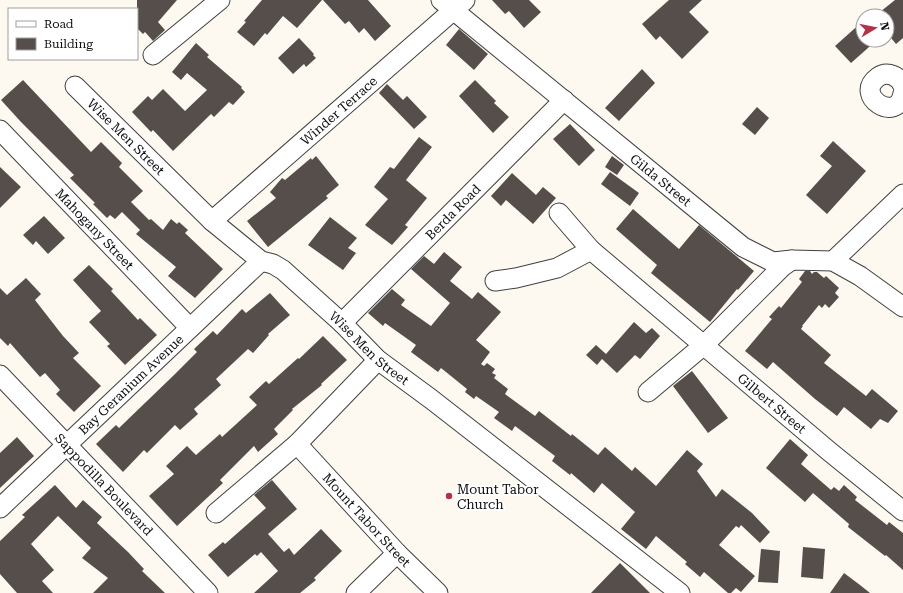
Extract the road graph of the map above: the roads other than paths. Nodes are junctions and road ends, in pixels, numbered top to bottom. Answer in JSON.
{"nodes":[{"id":1,"x":220,"y":0,"type":"edge"},
{"id":2,"x":453,"y":3,"type":"edge"},
{"id":3,"x":153,"y":55,"type":"dead end"},
{"id":4,"x":75,"y":86,"type":"dead end"},
{"id":5,"x":564,"y":100,"type":"junction"},
{"id":6,"x":0,"y":130,"type":"edge"},
{"id":7,"x":903,"y":194,"type":"edge"},
{"id":8,"x":558,"y":213,"type":"dead end"},
{"id":9,"x":212,"y":221,"type":"junction"},
{"id":10,"x":592,"y":250,"type":"junction"},
{"id":11,"x":792,"y":260,"type":"junction"},
{"id":12,"x":261,"y":261,"type":"junction"},
{"id":13,"x":833,"y":261,"type":"junction"},
{"id":14,"x":495,"y":281,"type":"dead end"},
{"id":15,"x":903,"y":307,"type":"edge"},
{"id":16,"x":342,"y":323,"type":"junction"},
{"id":17,"x":190,"y":328,"type":"junction"},
{"id":18,"x":704,"y":345,"type":"junction"},
{"id":19,"x":378,"y":360,"type":"junction"},
{"id":20,"x":0,"y":375,"type":"edge"},
{"id":21,"x":648,"y":392,"type":"dead end"},
{"id":22,"x":296,"y":444,"type":"junction"},
{"id":23,"x":67,"y":446,"type":"junction"},
{"id":24,"x":0,"y":508,"type":"edge"},
{"id":25,"x":903,"y":511,"type":"edge"},
{"id":26,"x":216,"y":513,"type":"dead end"},
{"id":27,"x":397,"y":553,"type":"junction"},
{"id":28,"x":208,"y":593,"type":"edge"},
{"id":29,"x":356,"y":593,"type":"edge"},
{"id":30,"x":438,"y":593,"type":"edge"},
{"id":31,"x":680,"y":593,"type":"edge"}],
"edges":[{"from":1,"to":3,"type":"street"},
{"from":2,"to":5,"type":"street","name":"Gilda Street"},
{"from":2,"to":9,"type":"street","name":"Winder Terrace"},
{"from":4,"to":9,"type":"street","name":"Wise Men Street"},
{"from":5,"to":11,"type":"street","name":"Gilda Street"},
{"from":5,"to":16,"type":"street","name":"Berda Road"},
{"from":6,"to":17,"type":"street","name":"Mahogany Street"},
{"from":7,"to":13,"type":"street"},
{"from":8,"to":10,"type":"street","name":"Gilbert Street"},
{"from":9,"to":12,"type":"street","name":"Wise Men Street"},
{"from":10,"to":14,"type":"street"},
{"from":10,"to":18,"type":"street","name":"Gilbert Street"},
{"from":11,"to":13,"type":"street","name":"Gilda Street"},
{"from":11,"to":18,"type":"street"},
{"from":12,"to":16,"type":"street","name":"Wise Men Street"},
{"from":12,"to":17,"type":"street","name":"Bay Geranium Avenue"},
{"from":13,"to":15,"type":"street","name":"Gilda Street"},
{"from":16,"to":19,"type":"street","name":"Wise Men Street"},
{"from":17,"to":23,"type":"street","name":"Bay Geranium Avenue"},
{"from":18,"to":21,"type":"street"},
{"from":18,"to":25,"type":"street","name":"Gilbert Street"},
{"from":19,"to":22,"type":"street"},
{"from":19,"to":31,"type":"street","name":"Wise Men Street"},
{"from":20,"to":23,"type":"street","name":"Sappodilla Boulevard"},
{"from":22,"to":26,"type":"street"},
{"from":22,"to":27,"type":"street","name":"Mount Tabor Street"},
{"from":23,"to":24,"type":"street","name":"Bay Geranium Avenue"},
{"from":23,"to":28,"type":"street","name":"Sappodilla Boulevard"},
{"from":27,"to":29,"type":"street"},
{"from":27,"to":30,"type":"street","name":"Mount Tabor Street"}]}
